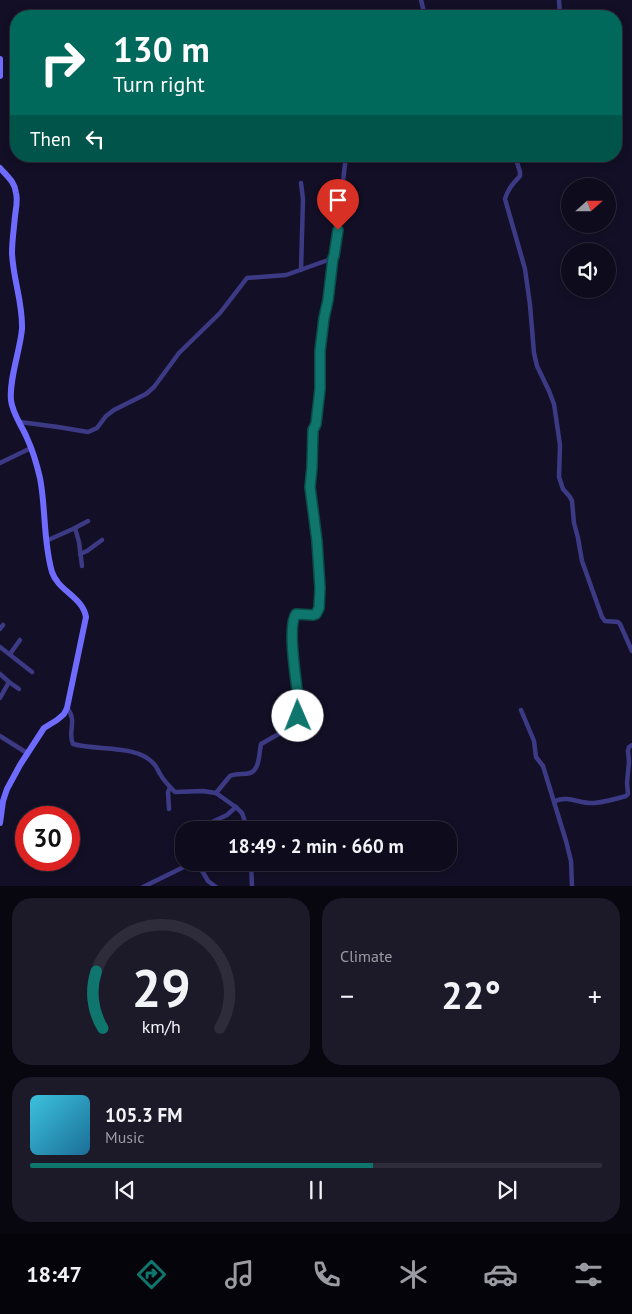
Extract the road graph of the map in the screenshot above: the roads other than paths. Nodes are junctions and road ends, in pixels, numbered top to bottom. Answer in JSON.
{"nodes":[{"id":1,"x":0,"y":59,"type":"edge"},
{"id":2,"x":0,"y":76,"type":"edge"},
{"id":3,"x":345,"y":162,"type":"edge"},
{"id":4,"x":517,"y":162,"type":"edge"},
{"id":5,"x":0,"y":168,"type":"edge"},
{"id":6,"x":301,"y":182,"type":"dead end"},
{"id":7,"x":333,"y":258,"type":"junction"},
{"id":8,"x":301,"y":270,"type":"junction"},
{"id":9,"x":20,"y":422,"type":"junction"},
{"id":10,"x":31,"y":448,"type":"junction"},
{"id":11,"x":0,"y":463,"type":"edge"},
{"id":12,"x":88,"y":522,"type":"dead end"},
{"id":13,"x":75,"y":528,"type":"junction"},
{"id":14,"x":102,"y":540,"type":"dead end"},
{"id":15,"x":46,"y":541,"type":"junction"},
{"id":16,"x":80,"y":554,"type":"junction"},
{"id":17,"x":82,"y":566,"type":"dead end"},
{"id":18,"x":20,"y":640,"type":"dead end"},
{"id":19,"x":0,"y":647,"type":"edge"},
{"id":20,"x":632,"y":651,"type":"edge"},
{"id":21,"x":10,"y":654,"type":"junction"},
{"id":22,"x":32,"y":672,"type":"dead end"},
{"id":23,"x":0,"y":674,"type":"edge"},
{"id":24,"x":9,"y":682,"type":"junction"},
{"id":25,"x":19,"y":689,"type":"dead end"},
{"id":26,"x":0,"y":698,"type":"edge"},
{"id":27,"x":67,"y":708,"type":"junction"},
{"id":28,"x":521,"y":710,"type":"dead end"},
{"id":29,"x":0,"y":736,"type":"edge"},
{"id":30,"x":632,"y":744,"type":"edge"},
{"id":31,"x":27,"y":753,"type":"junction"},
{"id":32,"x":170,"y":787,"type":"junction"},
{"id":33,"x":216,"y":793,"type":"junction"},
{"id":34,"x":555,"y":801,"type":"junction"},
{"id":35,"x":236,"y":807,"type":"junction"},
{"id":36,"x":169,"y":809,"type":"dead end"},
{"id":37,"x":214,"y":821,"type":"edge"},
{"id":38,"x":245,"y":821,"type":"edge"},
{"id":39,"x":0,"y":823,"type":"edge"},
{"id":40,"x":176,"y":871,"type":"edge"},
{"id":41,"x":201,"y":871,"type":"edge"},
{"id":42,"x":251,"y":871,"type":"edge"},
{"id":43,"x":143,"y":886,"type":"edge"},
{"id":44,"x":216,"y":886,"type":"edge"},
{"id":45,"x":252,"y":886,"type":"edge"},
{"id":46,"x":572,"y":886,"type":"edge"}],
"edges":[{"from":1,"to":2,"type":"main road"},
{"from":3,"to":7,"type":"street"},
{"from":4,"to":20,"type":"street"},
{"from":5,"to":9,"type":"main road"},
{"from":6,"to":8,"type":"street"},
{"from":7,"to":8,"type":"street"},
{"from":7,"to":33,"type":"street"},
{"from":8,"to":9,"type":"street"},
{"from":9,"to":10,"type":"main road"},
{"from":10,"to":11,"type":"street"},
{"from":10,"to":15,"type":"main road"},
{"from":12,"to":13,"type":"street"},
{"from":13,"to":15,"type":"street"},
{"from":13,"to":16,"type":"street"},
{"from":14,"to":16,"type":"street"},
{"from":15,"to":27,"type":"main road"},
{"from":16,"to":17,"type":"street"},
{"from":18,"to":21,"type":"street"},
{"from":19,"to":21,"type":"street"},
{"from":21,"to":22,"type":"street"},
{"from":23,"to":24,"type":"street"},
{"from":24,"to":25,"type":"street"},
{"from":24,"to":26,"type":"street"},
{"from":27,"to":31,"type":"main road"},
{"from":27,"to":32,"type":"street"},
{"from":28,"to":34,"type":"street"},
{"from":29,"to":31,"type":"street"},
{"from":30,"to":34,"type":"street"},
{"from":31,"to":39,"type":"main road"},
{"from":32,"to":33,"type":"street"},
{"from":32,"to":36,"type":"street"},
{"from":33,"to":35,"type":"street"},
{"from":34,"to":46,"type":"street"},
{"from":35,"to":37,"type":"street"},
{"from":35,"to":38,"type":"street"},
{"from":40,"to":43,"type":"street"},
{"from":41,"to":44,"type":"street"},
{"from":42,"to":45,"type":"street"}]}
